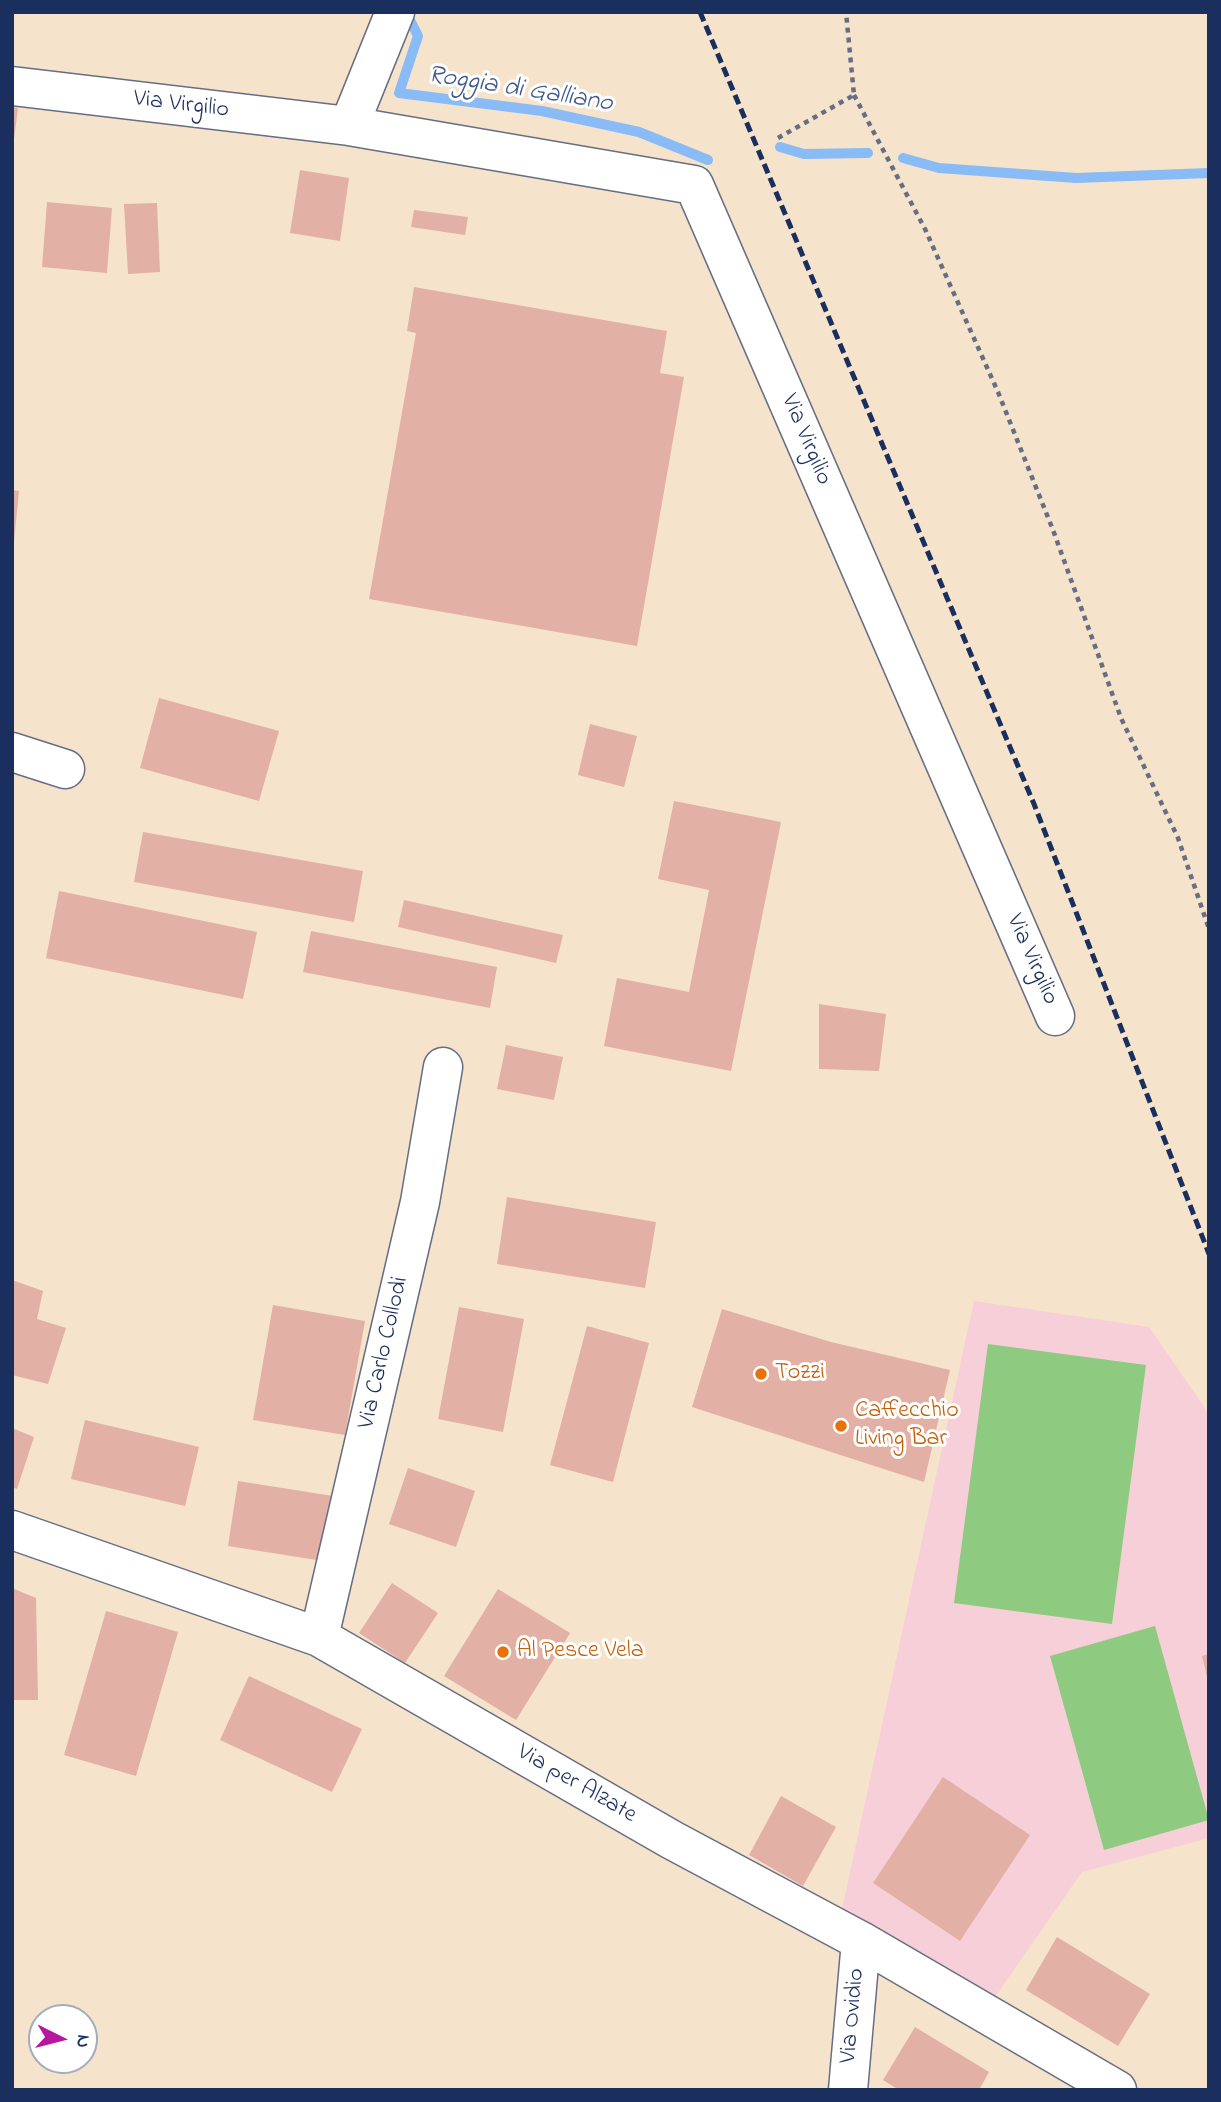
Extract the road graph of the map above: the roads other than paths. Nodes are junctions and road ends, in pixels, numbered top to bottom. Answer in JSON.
{"nodes":[{"id":1,"x":395,"y":12,"type":"edge"},
{"id":2,"x":12,"y":86,"type":"edge"},
{"id":3,"x":349,"y":126,"type":"junction"},
{"id":4,"x":12,"y":752,"type":"edge"},
{"id":5,"x":65,"y":768,"type":"dead end"},
{"id":6,"x":1055,"y":1016,"type":"dead end"},
{"id":7,"x":443,"y":1067,"type":"dead end"},
{"id":8,"x":12,"y":1530,"type":"edge"},
{"id":9,"x":319,"y":1637,"type":"junction"},
{"id":10,"x":861,"y":1941,"type":"junction"},
{"id":11,"x":848,"y":2090,"type":"edge"},
{"id":12,"x":1117,"y":2090,"type":"edge"}],
"edges":[{"from":1,"to":3,"type":"street"},
{"from":2,"to":3,"type":"street","name":"Via Virgilio"},
{"from":3,"to":6,"type":"street","name":"Via Virgilio"},
{"from":4,"to":5,"type":"street"},
{"from":7,"to":9,"type":"street","name":"Via Carlo Collodi"},
{"from":8,"to":9,"type":"street","name":"Via per Alzate"},
{"from":9,"to":10,"type":"street","name":"Via per Alzate"},
{"from":10,"to":11,"type":"street","name":"Via Ovidio"},
{"from":10,"to":12,"type":"street","name":"Via per Alzate"}]}
